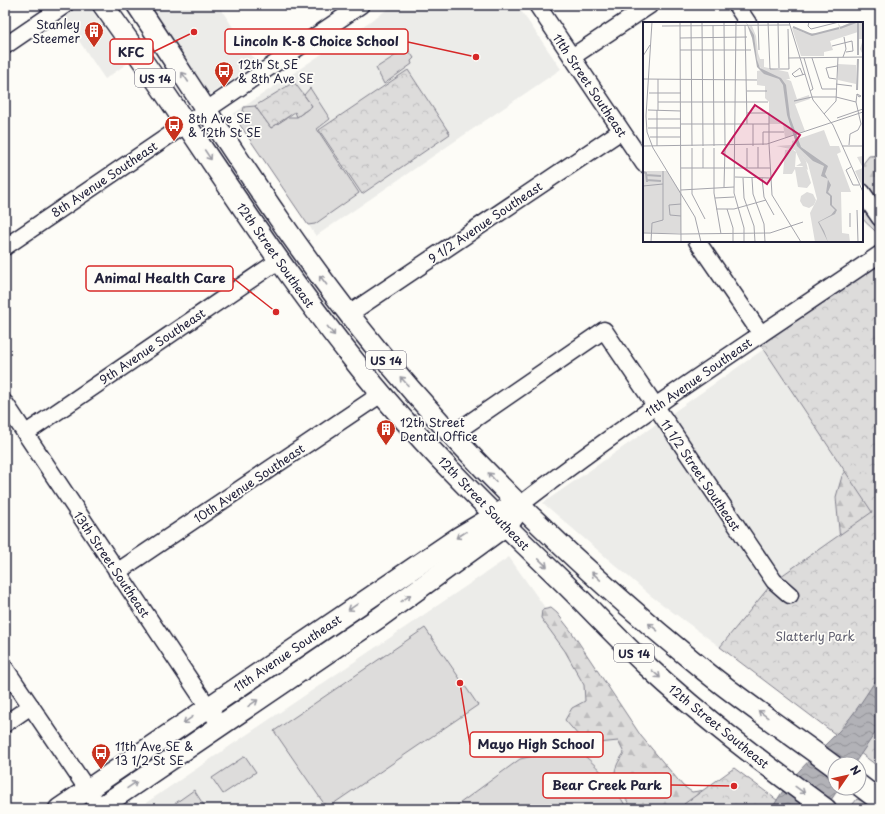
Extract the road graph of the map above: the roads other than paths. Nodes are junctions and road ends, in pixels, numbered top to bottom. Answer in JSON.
{"nodes":[{"id":1,"x":65,"y":5,"type":"edge"},
{"id":2,"x":103,"y":5,"type":"edge"},
{"id":3,"x":137,"y":5,"type":"edge"},
{"id":4,"x":361,"y":5,"type":"edge"},
{"id":5,"x":537,"y":5,"type":"edge"},
{"id":6,"x":650,"y":5,"type":"edge"},
{"id":7,"x":736,"y":5,"type":"edge"},
{"id":8,"x":747,"y":22,"type":"edge"},
{"id":9,"x":5,"y":46,"type":"edge"},
{"id":10,"x":572,"y":57,"type":"junction"},
{"id":11,"x":206,"y":109,"type":"junction"},
{"id":12,"x":186,"y":123,"type":"junction"},
{"id":13,"x":621,"y":131,"type":"junction"},
{"id":14,"x":643,"y":163,"type":"edge"},
{"id":15,"x":863,"y":193,"type":"edge"},
{"id":16,"x":880,"y":218,"type":"edge"},
{"id":17,"x":698,"y":242,"type":"edge"},
{"id":18,"x":5,"y":247,"type":"edge"},
{"id":19,"x":880,"y":254,"type":"edge"},
{"id":20,"x":278,"y":260,"type":"junction"},
{"id":21,"x":349,"y":314,"type":"junction"},
{"id":22,"x":761,"y":334,"type":"junction"},
{"id":23,"x":381,"y":394,"type":"junction"},
{"id":24,"x":5,"y":403,"type":"edge"},
{"id":25,"x":656,"y":406,"type":"junction"},
{"id":26,"x":26,"y":433,"type":"junction"},
{"id":27,"x":453,"y":434,"type":"junction"},
{"id":28,"x":520,"y":505,"type":"junction"},
{"id":29,"x":500,"y":521,"type":"junction"},
{"id":30,"x":117,"y":572,"type":"junction"},
{"id":31,"x":790,"y":595,"type":"dead end"},
{"id":32,"x":5,"y":668,"type":"edge"},
{"id":33,"x":31,"y":706,"type":"junction"},
{"id":34,"x":208,"y":706,"type":"junction"},
{"id":35,"x":5,"y":724,"type":"edge"},
{"id":36,"x":220,"y":724,"type":"junction"},
{"id":37,"x":827,"y":761,"type":"edge"},
{"id":38,"x":87,"y":790,"type":"junction"},
{"id":39,"x":99,"y":808,"type":"edge"},
{"id":40,"x":59,"y":809,"type":"edge"},
{"id":41,"x":826,"y":809,"type":"edge"}],
"edges":[{"from":1,"to":9,"type":"street"},
{"from":2,"to":12,"type":"main road","name":"12th Street Southeast","number":"US 14"},
{"from":11,"to":3,"type":"main road","name":"12th Street Southeast","number":"US 14","one_way":true},
{"from":4,"to":11,"type":"street","name":"8th Avenue Southeast"},
{"from":5,"to":10,"type":"street","name":"11th Street Southeast"},
{"from":6,"to":10,"type":"street"},
{"from":7,"to":8,"type":"street"},
{"from":10,"to":13,"type":"street","name":"11th Street Southeast"},
{"from":11,"to":12,"type":"street","name":"8th Avenue Southeast"},
{"from":21,"to":11,"type":"main road","name":"12th Street Southeast","number":"US 14","one_way":true},
{"from":12,"to":18,"type":"street","name":"8th Avenue Southeast"},
{"from":12,"to":20,"type":"main road","name":"12th Street Southeast","number":"US 14","one_way":true},
{"from":13,"to":14,"type":"street","name":"11th Street Southeast"},
{"from":13,"to":21,"type":"street","name":"9 1/2 Avenue Southeast"},
{"from":15,"to":16,"type":"street"},
{"from":17,"to":22,"type":"street"},
{"from":19,"to":22,"type":"street","name":"11th Avenue Southeast"},
{"from":20,"to":23,"type":"main road","name":"12th Street Southeast","number":"US 14","one_way":true},
{"from":20,"to":26,"type":"street","name":"9th Avenue Southeast"},
{"from":27,"to":21,"type":"main road","name":"12th Street Southeast","number":"US 14","one_way":true},
{"from":22,"to":25,"type":"street","name":"11th Avenue Southeast"},
{"from":23,"to":29,"type":"main road","name":"12th Street Southeast","number":"US 14"},
{"from":23,"to":30,"type":"street","name":"10th Avenue Southeast"},
{"from":24,"to":26,"type":"street","name":"13th Street Southeast"},
{"from":25,"to":27,"type":"street","name":"11 1/2 Street Southeast"},
{"from":25,"to":28,"type":"street","name":"11th Avenue Southeast"},
{"from":25,"to":31,"type":"street","name":"11 1/2 Street Southeast"},
{"from":26,"to":30,"type":"street","name":"13th Street Southeast"},
{"from":28,"to":27,"type":"main road","name":"12th Street Southeast","number":"US 14","one_way":true},
{"from":28,"to":29,"type":"main road","name":"11th Avenue Southeast"},
{"from":37,"to":28,"type":"main road","name":"12th Street Southeast","number":"US 14","one_way":true},
{"from":29,"to":34,"type":"main road","name":"11th Avenue Southeast","one_way":true},
{"from":36,"to":29,"type":"main road","name":"11th Avenue Southeast","one_way":true},
{"from":29,"to":41,"type":"main road","name":"12th Street Southeast","number":"US 14","one_way":true},
{"from":30,"to":34,"type":"street","name":"13th Street Southeast"},
{"from":32,"to":33,"type":"street"},
{"from":33,"to":35,"type":"street"},
{"from":33,"to":38,"type":"street"},
{"from":34,"to":36,"type":"street","name":"13th Street Southeast"},
{"from":34,"to":38,"type":"main road","name":"11th Avenue Southeast","one_way":true},
{"from":39,"to":36,"type":"main road","name":"11th Avenue Southeast","one_way":true},
{"from":38,"to":39,"type":"street"},
{"from":38,"to":40,"type":"main road","name":"11th Avenue Southeast"}]}
